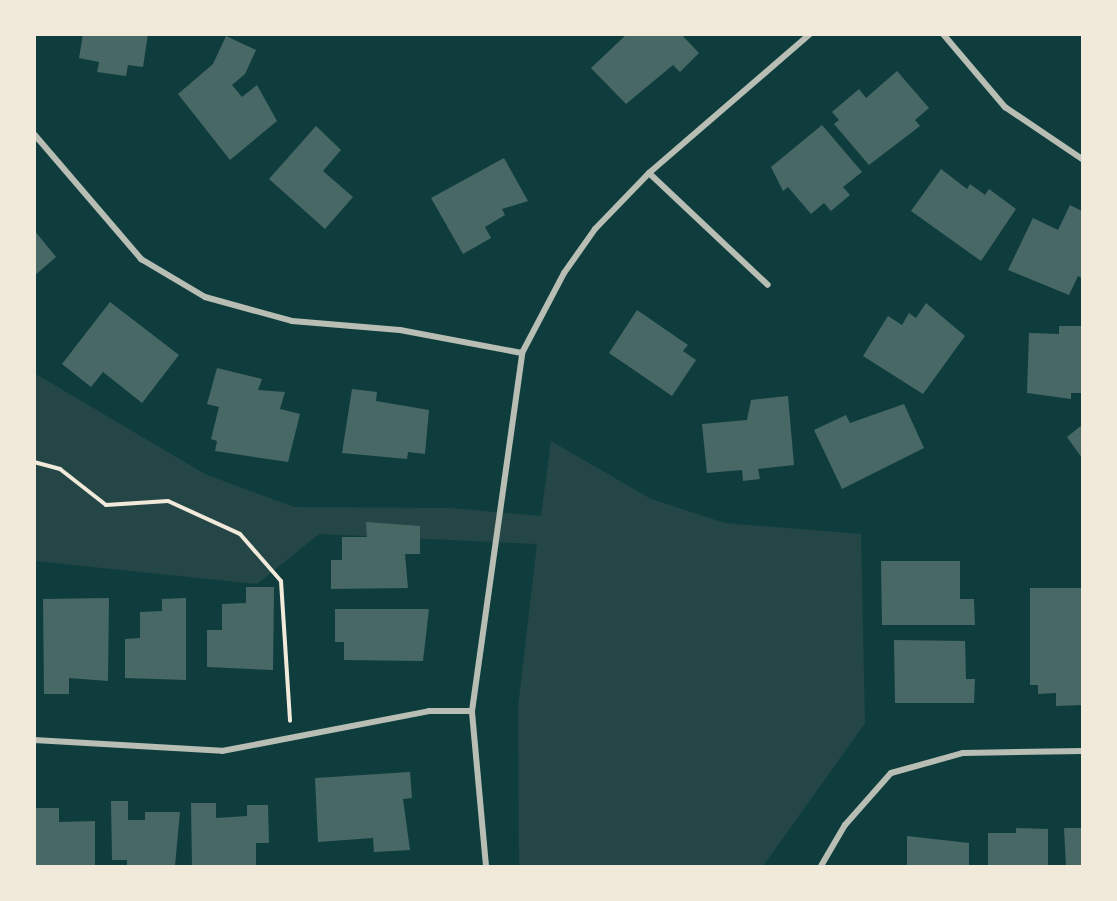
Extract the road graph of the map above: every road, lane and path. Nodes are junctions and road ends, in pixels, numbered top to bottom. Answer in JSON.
{"nodes":[{"id":1,"x":810,"y":34,"type":"edge"},
{"id":2,"x":943,"y":34,"type":"edge"},
{"id":3,"x":34,"y":134,"type":"edge"},
{"id":4,"x":1083,"y":159,"type":"edge"},
{"id":5,"x":649,"y":173,"type":"junction"},
{"id":6,"x":768,"y":285,"type":"dead end"},
{"id":7,"x":522,"y":353,"type":"junction"},
{"id":8,"x":34,"y":462,"type":"edge"},
{"id":9,"x":472,"y":711,"type":"junction"},
{"id":10,"x":291,"y":738,"type":"junction"},
{"id":11,"x":34,"y":740,"type":"edge"},
{"id":12,"x":1083,"y":751,"type":"edge"},
{"id":13,"x":486,"y":867,"type":"edge"},
{"id":14,"x":821,"y":867,"type":"edge"}],
"edges":[{"from":1,"to":5,"type":"street"},
{"from":2,"to":4,"type":"street"},
{"from":3,"to":7,"type":"street"},
{"from":5,"to":6,"type":"street"},
{"from":5,"to":7,"type":"street"},
{"from":7,"to":9,"type":"street"},
{"from":8,"to":10,"type":"path"},
{"from":9,"to":10,"type":"street"},
{"from":9,"to":13,"type":"street"},
{"from":10,"to":11,"type":"street"},
{"from":12,"to":14,"type":"street"}]}
